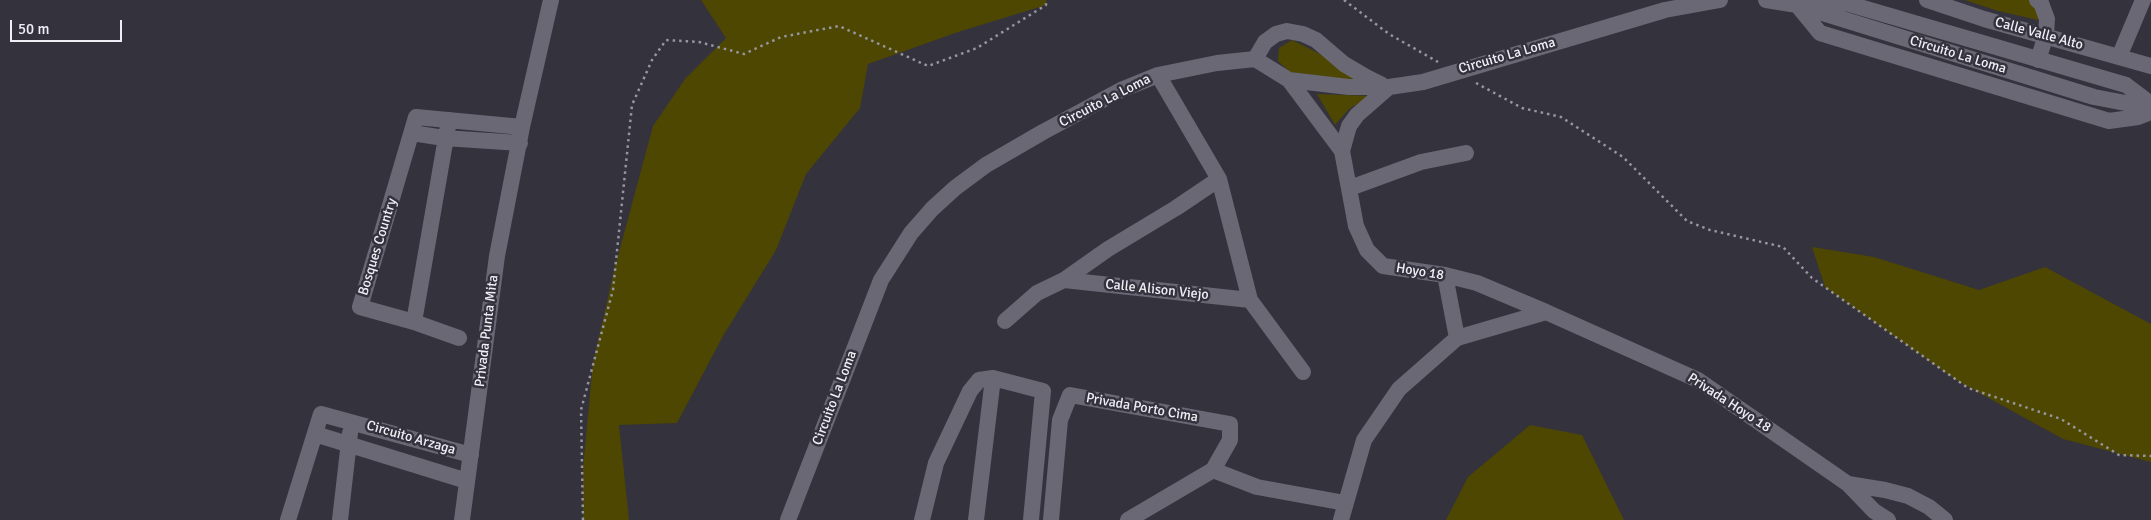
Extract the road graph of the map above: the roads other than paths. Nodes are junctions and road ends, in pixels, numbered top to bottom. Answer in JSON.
{"nodes":[{"id":1,"x":551,"y":0,"type":"edge"},
{"id":2,"x":1719,"y":0,"type":"edge"},
{"id":3,"x":1766,"y":0,"type":"edge"},
{"id":4,"x":1927,"y":0,"type":"edge"},
{"id":5,"x":2037,"y":0,"type":"edge"},
{"id":6,"x":2143,"y":0,"type":"edge"},
{"id":7,"x":1797,"y":5,"type":"junction"},
{"id":8,"x":2046,"y":35,"type":"junction"},
{"id":9,"x":2119,"y":57,"type":"junction"},
{"id":10,"x":1255,"y":60,"type":"junction"},
{"id":11,"x":2038,"y":60,"type":"junction"},
{"id":12,"x":2151,"y":66,"type":"edge"},
{"id":13,"x":1158,"y":74,"type":"junction"},
{"id":14,"x":1289,"y":80,"type":"junction"},
{"id":15,"x":1389,"y":87,"type":"junction"},
{"id":16,"x":2151,"y":104,"type":"edge"},
{"id":17,"x":2151,"y":108,"type":"edge"},
{"id":18,"x":2151,"y":112,"type":"edge"},
{"id":19,"x":449,"y":120,"type":"junction"},
{"id":20,"x":414,"y":125,"type":"junction"},
{"id":21,"x":521,"y":135,"type":"junction"},
{"id":22,"x":444,"y":138,"type":"junction"},
{"id":23,"x":1342,"y":151,"type":"junction"},
{"id":24,"x":1466,"y":153,"type":"dead end"},
{"id":25,"x":1218,"y":179,"type":"junction"},
{"id":26,"x":1350,"y":188,"type":"junction"},
{"id":27,"x":1445,"y":275,"type":"junction"},
{"id":28,"x":1064,"y":280,"type":"junction"},
{"id":29,"x":1250,"y":300,"type":"junction"},
{"id":30,"x":1546,"y":312,"type":"junction"},
{"id":31,"x":414,"y":322,"type":"junction"},
{"id":32,"x":1005,"y":322,"type":"dead end"},
{"id":33,"x":459,"y":338,"type":"dead end"},
{"id":34,"x":1457,"y":338,"type":"junction"},
{"id":35,"x":1303,"y":372,"type":"dead end"},
{"id":36,"x":993,"y":378,"type":"junction"},
{"id":37,"x":351,"y":422,"type":"junction"},
{"id":38,"x":315,"y":434,"type":"junction"},
{"id":39,"x":349,"y":443,"type":"junction"},
{"id":40,"x":471,"y":455,"type":"junction"},
{"id":41,"x":1212,"y":470,"type":"junction"},
{"id":42,"x":467,"y":481,"type":"junction"},
{"id":43,"x":1848,"y":484,"type":"junction"},
{"id":44,"x":1345,"y":503,"type":"junction"},
{"id":45,"x":288,"y":520,"type":"edge"},
{"id":46,"x":340,"y":520,"type":"edge"},
{"id":47,"x":462,"y":520,"type":"edge"},
{"id":48,"x":788,"y":520,"type":"edge"},
{"id":49,"x":922,"y":520,"type":"edge"},
{"id":50,"x":976,"y":520,"type":"edge"},
{"id":51,"x":1031,"y":520,"type":"edge"},
{"id":52,"x":1051,"y":520,"type":"edge"},
{"id":53,"x":1128,"y":520,"type":"edge"},
{"id":54,"x":1341,"y":520,"type":"edge"},
{"id":55,"x":1888,"y":520,"type":"edge"},
{"id":56,"x":1945,"y":520,"type":"edge"}],
"edges":[{"from":1,"to":21,"type":"street","name":"Privada Punta Mita"},
{"from":2,"to":15,"type":"street","name":"Circuito La Loma"},
{"from":3,"to":7,"type":"street","name":"Circuito La Loma"},
{"from":4,"to":8,"type":"street","name":"Calle Valle Alto"},
{"from":5,"to":8,"type":"street"},
{"from":6,"to":9,"type":"street"},
{"from":7,"to":11,"type":"street"},
{"from":7,"to":17,"type":"street","name":"Circuito La Loma"},
{"from":7,"to":18,"type":"street"},
{"from":8,"to":9,"type":"street","name":"Calle Valle Alto"},
{"from":8,"to":11,"type":"street"},
{"from":9,"to":12,"type":"street","name":"Calle Valle Alto"},
{"from":10,"to":13,"type":"street","name":"Circuito La Loma"},
{"from":10,"to":14,"type":"street","name":"Circuito La Loma"},
{"from":10,"to":15,"type":"street"},
{"from":11,"to":16,"type":"street"},
{"from":13,"to":25,"type":"street"},
{"from":13,"to":48,"type":"street","name":"Circuito La Loma"},
{"from":14,"to":15,"type":"street","name":"Circuito La Loma"},
{"from":14,"to":23,"type":"street","name":"Hoyo 18"},
{"from":15,"to":23,"type":"street","name":"Hoyo 18"},
{"from":19,"to":20,"type":"street"},
{"from":19,"to":21,"type":"street"},
{"from":19,"to":22,"type":"street"},
{"from":20,"to":22,"type":"street"},
{"from":20,"to":31,"type":"street","name":"Bosques Country"},
{"from":21,"to":22,"type":"street"},
{"from":21,"to":40,"type":"street","name":"Privada Punta Mita"},
{"from":22,"to":31,"type":"street"},
{"from":23,"to":26,"type":"street","name":"Hoyo 18"},
{"from":24,"to":26,"type":"street"},
{"from":25,"to":28,"type":"street"},
{"from":25,"to":29,"type":"street"},
{"from":26,"to":27,"type":"street","name":"Hoyo 18"},
{"from":27,"to":30,"type":"street","name":"Hoyo 18"},
{"from":27,"to":34,"type":"street"},
{"from":28,"to":29,"type":"street","name":"Calle Alison Viejo"},
{"from":28,"to":32,"type":"street"},
{"from":29,"to":35,"type":"street"},
{"from":30,"to":34,"type":"street"},
{"from":30,"to":43,"type":"street","name":"Privada Hoyo 18"},
{"from":31,"to":33,"type":"street","name":"Bosques Country"},
{"from":34,"to":44,"type":"street"},
{"from":36,"to":49,"type":"street"},
{"from":36,"to":50,"type":"street"},
{"from":36,"to":51,"type":"street"},
{"from":37,"to":38,"type":"street","name":"Circuito Arzaga"},
{"from":37,"to":39,"type":"street","name":"Circuito Arzaga"},
{"from":37,"to":40,"type":"street","name":"Circuito Arzaga"},
{"from":38,"to":39,"type":"street","name":"Circuito Arzaga"},
{"from":38,"to":45,"type":"street","name":"Circuito Arzaga"},
{"from":39,"to":42,"type":"street","name":"Circuito Arzaga"},
{"from":39,"to":46,"type":"street","name":"Circuito Arzaga"},
{"from":40,"to":42,"type":"street","name":"Privada Punta Mita"},
{"from":41,"to":44,"type":"street"},
{"from":41,"to":52,"type":"street","name":"Privada Porto Cima"},
{"from":41,"to":53,"type":"street","name":"Privada Porto Cima"},
{"from":42,"to":47,"type":"street","name":"Privada Punta Mita"},
{"from":43,"to":55,"type":"street","name":"Privada Hoyo 18"},
{"from":43,"to":56,"type":"street","name":"Privada Hoyo 18"},
{"from":44,"to":54,"type":"street"}]}
